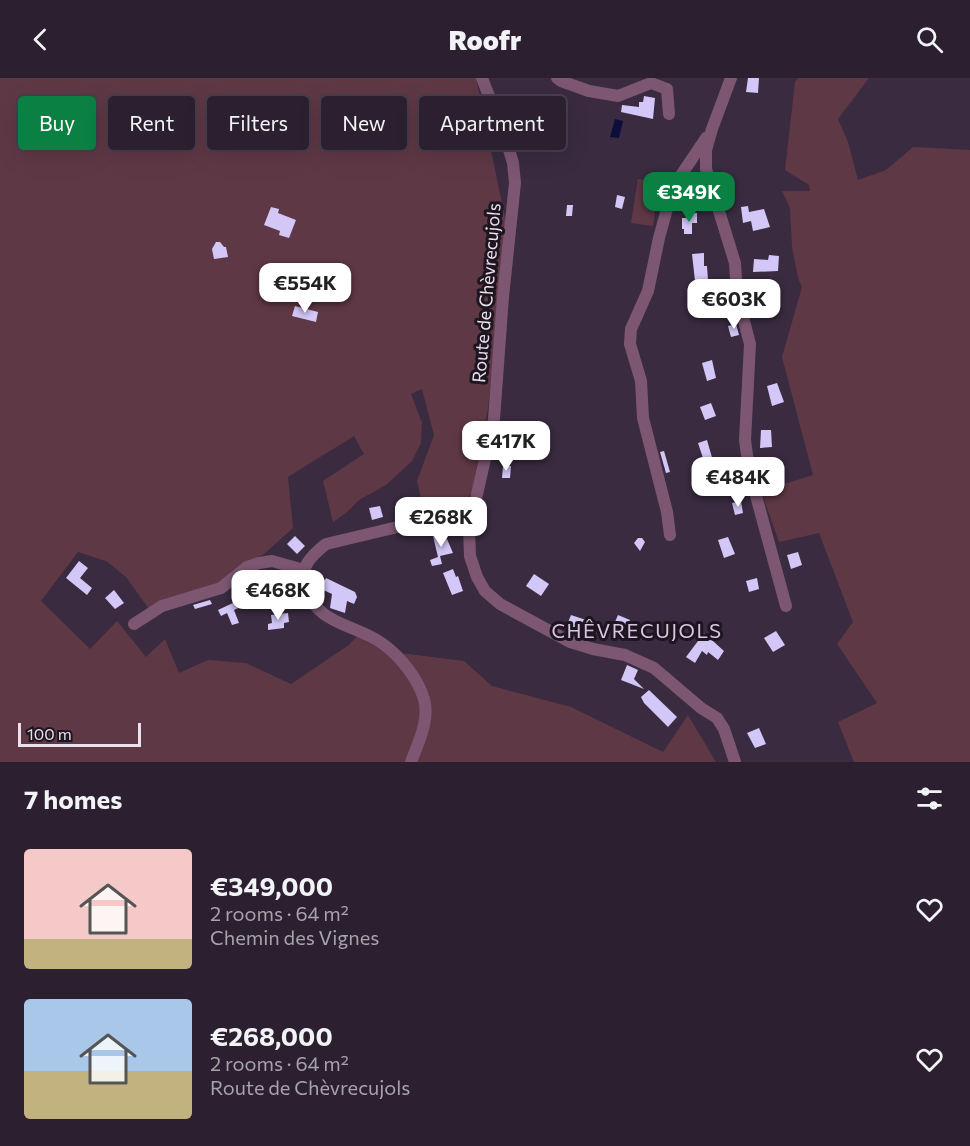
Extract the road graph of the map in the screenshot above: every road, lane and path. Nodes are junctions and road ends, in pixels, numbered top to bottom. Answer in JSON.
{"nodes":[{"id":1,"x":482,"y":78,"type":"edge"},
{"id":2,"x":558,"y":78,"type":"edge"},
{"id":3,"x":731,"y":78,"type":"edge"},
{"id":4,"x":669,"y":114,"type":"dead end"},
{"id":5,"x":712,"y":129,"type":"junction"},
{"id":6,"x":472,"y":513,"type":"junction"},
{"id":7,"x":670,"y":535,"type":"dead end"},
{"id":8,"x":304,"y":570,"type":"junction"},
{"id":9,"x":786,"y":606,"type":"dead end"},
{"id":10,"x":134,"y":624,"type":"dead end"},
{"id":11,"x":411,"y":762,"type":"edge"},
{"id":12,"x":735,"y":762,"type":"edge"}],
"edges":[{"from":1,"to":6,"type":"street","name":"Route de Chèvrecujols"},
{"from":2,"to":4,"type":"street"},
{"from":3,"to":5,"type":"street"},
{"from":5,"to":7,"type":"street"},
{"from":5,"to":9,"type":"street"},
{"from":6,"to":8,"type":"street"},
{"from":6,"to":12,"type":"street","name":"Route de Chèvrecujols"},
{"from":8,"to":10,"type":"street"},
{"from":8,"to":11,"type":"street"}]}
